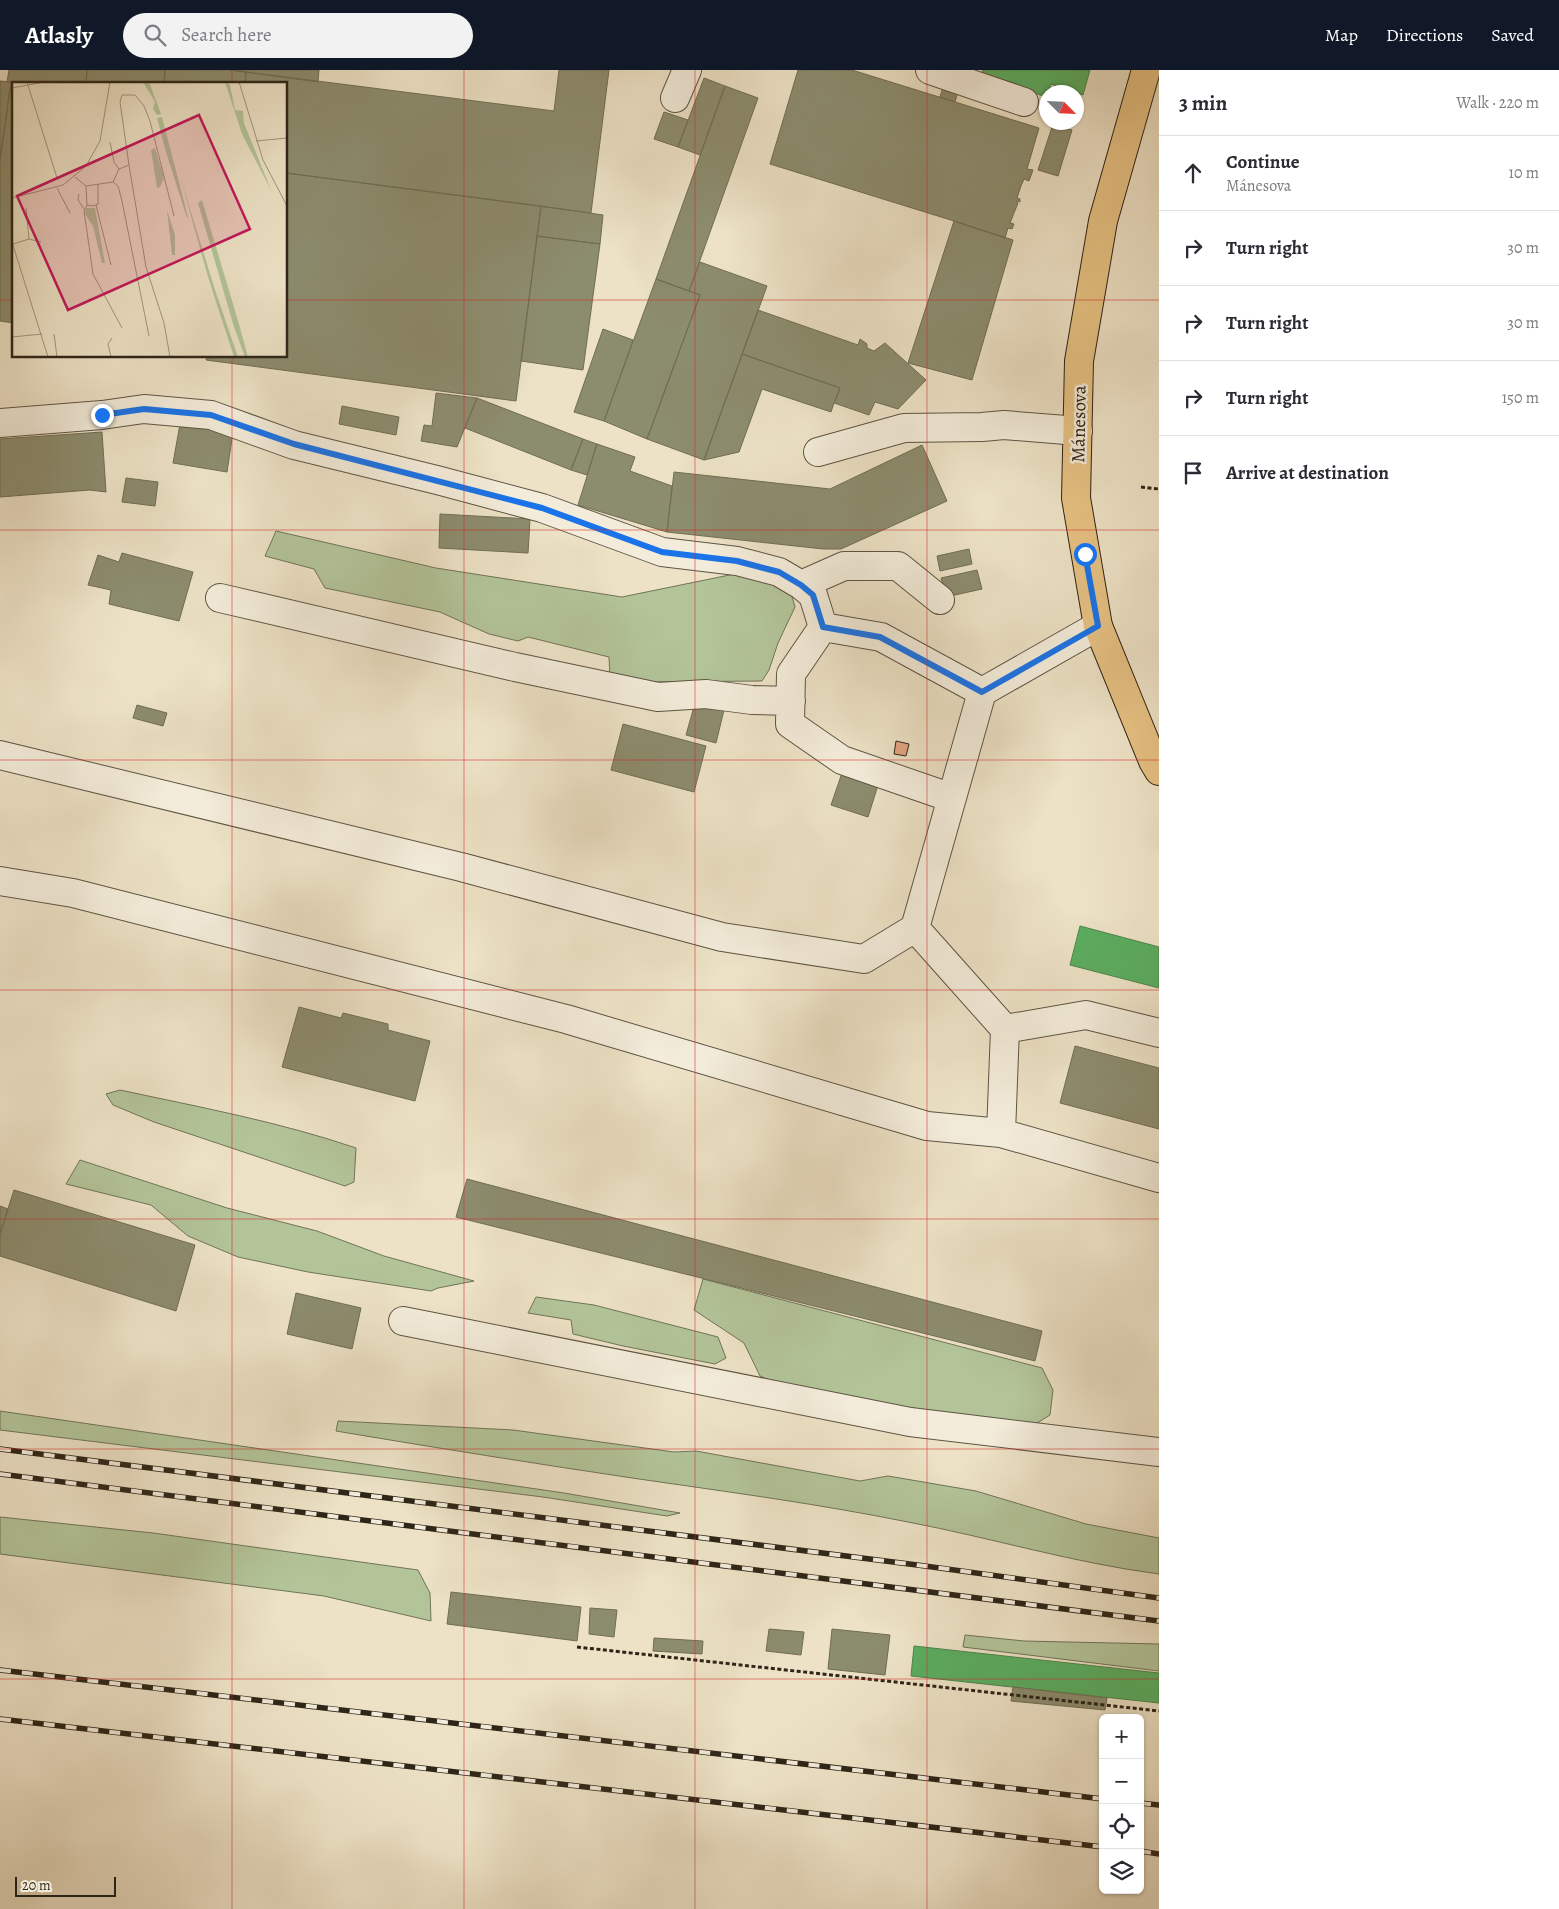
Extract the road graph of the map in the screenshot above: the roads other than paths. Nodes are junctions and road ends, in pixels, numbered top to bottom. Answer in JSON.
{"nodes":[{"id":1,"x":687,"y":70,"type":"edge"},
{"id":2,"x":930,"y":70,"type":"edge"},
{"id":3,"x":1146,"y":70,"type":"edge"},
{"id":4,"x":675,"y":98,"type":"dead end"},
{"id":5,"x":1024,"y":102,"type":"dead end"},
{"id":6,"x":0,"y":422,"type":"edge"},
{"id":7,"x":1078,"y":431,"type":"junction"},
{"id":8,"x":818,"y":452,"type":"dead end"},
{"id":9,"x":801,"y":585,"type":"junction"},
{"id":10,"x":220,"y":598,"type":"dead end"},
{"id":11,"x":940,"y":600,"type":"dead end"},
{"id":12,"x":1098,"y":626,"type":"junction"},
{"id":13,"x":823,"y":627,"type":"junction"},
{"id":14,"x":982,"y":692,"type":"junction"},
{"id":15,"x":791,"y":701,"type":"junction"},
{"id":16,"x":0,"y":755,"type":"edge"},
{"id":17,"x":1159,"y":771,"type":"edge"},
{"id":18,"x":952,"y":798,"type":"junction"},
{"id":19,"x":0,"y":881,"type":"edge"},
{"id":20,"x":915,"y":928,"type":"junction"},
{"id":21,"x":1005,"y":1029,"type":"junction"},
{"id":22,"x":1159,"y":1033,"type":"edge"},
{"id":23,"x":1001,"y":1133,"type":"junction"},
{"id":24,"x":1159,"y":1178,"type":"edge"},
{"id":25,"x":403,"y":1321,"type":"dead end"},
{"id":26,"x":1159,"y":1452,"type":"edge"}],
"edges":[{"from":1,"to":4,"type":"lane"},
{"from":2,"to":5,"type":"lane"},
{"from":3,"to":7,"type":"main road","name":"Mánesova"},
{"from":6,"to":9,"type":"lane"},
{"from":7,"to":8,"type":"lane"},
{"from":7,"to":12,"type":"main road","name":"Mánesova"},
{"from":9,"to":11,"type":"lane"},
{"from":9,"to":13,"type":"lane"},
{"from":10,"to":15,"type":"lane"},
{"from":12,"to":14,"type":"lane"},
{"from":12,"to":17,"type":"main road","name":"Mánesova"},
{"from":13,"to":14,"type":"lane"},
{"from":13,"to":15,"type":"lane"},
{"from":14,"to":18,"type":"lane"},
{"from":15,"to":18,"type":"lane"},
{"from":16,"to":20,"type":"lane"},
{"from":18,"to":20,"type":"lane"},
{"from":19,"to":23,"type":"lane"},
{"from":20,"to":21,"type":"lane"},
{"from":21,"to":22,"type":"lane"},
{"from":21,"to":23,"type":"lane"},
{"from":23,"to":24,"type":"lane"},
{"from":25,"to":26,"type":"lane"}]}
